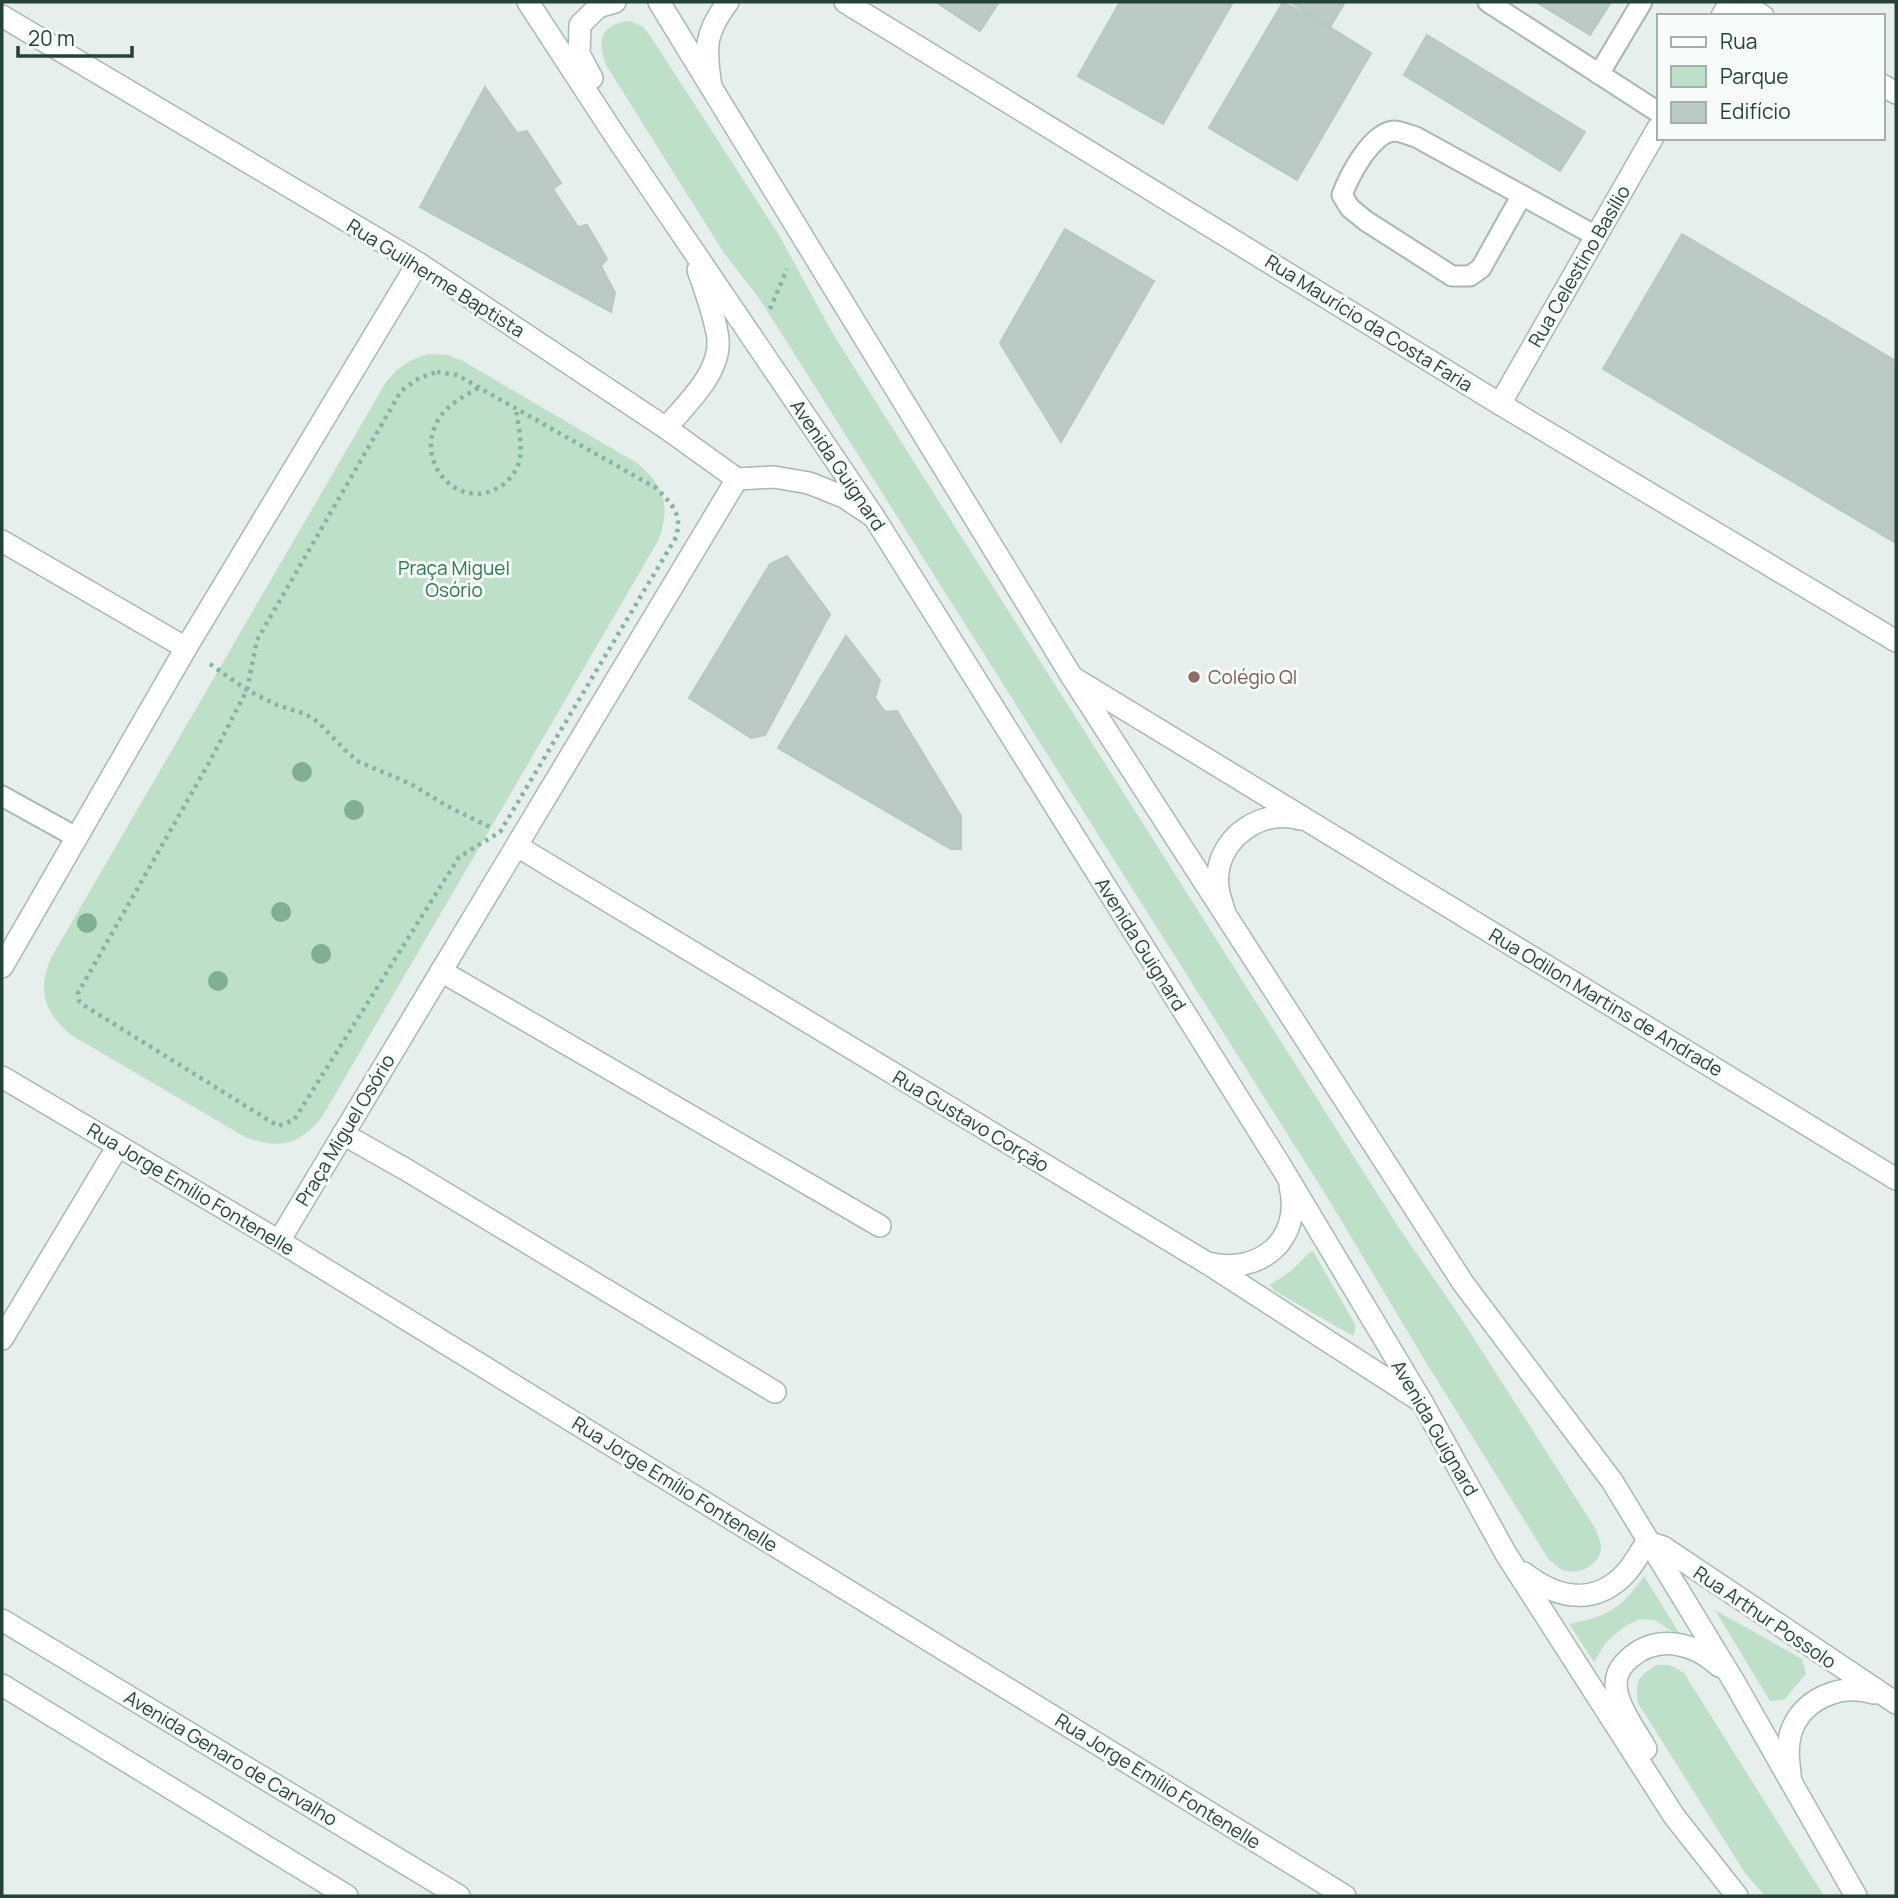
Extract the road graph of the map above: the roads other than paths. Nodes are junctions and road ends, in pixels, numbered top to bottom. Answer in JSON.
{"nodes":[{"id":1,"x":528,"y":2,"type":"edge"},
{"id":2,"x":615,"y":2,"type":"edge"},
{"id":3,"x":641,"y":2,"type":"edge"},
{"id":4,"x":659,"y":2,"type":"edge"},
{"id":5,"x":728,"y":2,"type":"edge"},
{"id":6,"x":845,"y":2,"type":"edge"},
{"id":7,"x":1488,"y":2,"type":"edge"},
{"id":8,"x":1642,"y":2,"type":"edge"},
{"id":9,"x":1739,"y":2,"type":"edge"},
{"id":10,"x":1760,"y":14,"type":"edge"},
{"id":11,"x":2,"y":16,"type":"edge"},
{"id":12,"x":671,"y":23,"type":"junction"},
{"id":13,"x":1599,"y":74,"type":"junction"},
{"id":14,"x":711,"y":90,"type":"junction"},
{"id":15,"x":1657,"y":111,"type":"edge"},
{"id":16,"x":1657,"y":130,"type":"edge"},
{"id":17,"x":614,"y":134,"type":"junction"},
{"id":18,"x":1522,"y":195,"type":"junction"},
{"id":19,"x":1596,"y":236,"type":"junction"},
{"id":20,"x":691,"y":248,"type":"junction"},
{"id":21,"x":418,"y":264,"type":"junction"},
{"id":22,"x":1500,"y":404,"type":"junction"},
{"id":23,"x":666,"y":428,"type":"junction"},
{"id":24,"x":737,"y":479,"type":"junction"},
{"id":25,"x":874,"y":517,"type":"junction"},
{"id":26,"x":2,"y":541,"type":"edge"},
{"id":27,"x":1896,"y":641,"type":"edge"},
{"id":28,"x":186,"y":648,"type":"junction"},
{"id":29,"x":1072,"y":677,"type":"junction"},
{"id":30,"x":2,"y":796,"type":"edge"},
{"id":31,"x":1315,"y":825,"type":"junction"},
{"id":32,"x":76,"y":837,"type":"junction"},
{"id":33,"x":517,"y":846,"type":"junction"},
{"id":34,"x":1224,"y":911,"type":"junction"},
{"id":35,"x":2,"y":967,"type":"edge"},
{"id":36,"x":441,"y":971,"type":"junction"},
{"id":37,"x":2,"y":1077,"type":"edge"},
{"id":38,"x":343,"y":1134,"type":"junction"},
{"id":39,"x":118,"y":1146,"type":"junction"},
{"id":40,"x":1282,"y":1168,"type":"junction"},
{"id":41,"x":1896,"y":1180,"type":"edge"},
{"id":42,"x":880,"y":1226,"type":"dead end"},
{"id":43,"x":279,"y":1241,"type":"junction"},
{"id":44,"x":1208,"y":1263,"type":"junction"},
{"id":45,"x":2,"y":1339,"type":"edge"},
{"id":46,"x":775,"y":1392,"type":"dead end"},
{"id":47,"x":1422,"y":1402,"type":"junction"},
{"id":48,"x":1647,"y":1542,"type":"junction"},
{"id":49,"x":1506,"y":1553,"type":"junction"},
{"id":50,"x":2,"y":1620,"type":"edge"},
{"id":51,"x":1733,"y":1680,"type":"junction"},
{"id":52,"x":2,"y":1685,"type":"edge"},
{"id":53,"x":1889,"y":1699,"type":"edge"},
{"id":54,"x":1791,"y":1782,"type":"junction"},
{"id":55,"x":1674,"y":1816,"type":"junction"},
{"id":56,"x":347,"y":1896,"type":"edge"},
{"id":57,"x":459,"y":1896,"type":"edge"},
{"id":58,"x":1344,"y":1896,"type":"edge"},
{"id":59,"x":1737,"y":1896,"type":"edge"},
{"id":60,"x":1856,"y":1896,"type":"edge"}],
"edges":[{"from":1,"to":17,"type":"street","name":"Avenida Guignard"},
{"from":2,"to":17,"type":"street"},
{"from":3,"to":12,"type":"street"},
{"from":4,"to":12,"type":"street"},
{"from":5,"to":14,"type":"street"},
{"from":6,"to":22,"type":"street","name":"Rua Maurício da Costa Faria"},
{"from":7,"to":13,"type":"lane"},
{"from":8,"to":13,"type":"lane"},
{"from":9,"to":10,"type":"street"},
{"from":11,"to":21,"type":"street","name":"Rua Guilherme Baptista"},
{"from":12,"to":14,"type":"street"},
{"from":13,"to":15,"type":"lane"},
{"from":14,"to":29,"type":"street"},
{"from":16,"to":19,"type":"street","name":"Rua Celestino Basílio"},
{"from":17,"to":20,"type":"street","name":"Avenida Guignard"},
{"from":18,"to":18,"type":"lane"},
{"from":18,"to":19,"type":"lane"},
{"from":19,"to":22,"type":"street","name":"Rua Celestino Basílio"},
{"from":20,"to":23,"type":"street"},
{"from":20,"to":25,"type":"street","name":"Avenida Guignard"},
{"from":21,"to":23,"type":"street","name":"Rua Guilherme Baptista"},
{"from":21,"to":28,"type":"street"},
{"from":22,"to":27,"type":"street","name":"Rua Maurício da Costa Faria"},
{"from":23,"to":24,"type":"street","name":"Rua Guilherme Baptista"},
{"from":24,"to":25,"type":"street"},
{"from":24,"to":33,"type":"street","name":"Praça Miguel Osório"},
{"from":25,"to":40,"type":"street","name":"Avenida Guignard"},
{"from":26,"to":28,"type":"street"},
{"from":28,"to":32,"type":"street"},
{"from":29,"to":31,"type":"street","name":"Rua Odilon Martins de Andrade"},
{"from":29,"to":34,"type":"street"},
{"from":30,"to":32,"type":"lane"},
{"from":31,"to":34,"type":"street","name":"Rua Odilon Martins de Andrade"},
{"from":31,"to":41,"type":"street","name":"Rua Odilon Martins de Andrade"},
{"from":32,"to":35,"type":"street"},
{"from":33,"to":36,"type":"street","name":"Praça Miguel Osório"},
{"from":33,"to":44,"type":"street","name":"Rua Gustavo Corção"},
{"from":34,"to":48,"type":"street"},
{"from":36,"to":38,"type":"street","name":"Praça Miguel Osório"},
{"from":36,"to":42,"type":"street"},
{"from":37,"to":39,"type":"street","name":"Rua Jorge Emílio Fontenelle"},
{"from":38,"to":43,"type":"street","name":"Praça Miguel Osório"},
{"from":38,"to":46,"type":"street"},
{"from":39,"to":43,"type":"street","name":"Rua Jorge Emílio Fontenelle"},
{"from":39,"to":45,"type":"street"},
{"from":40,"to":44,"type":"street"},
{"from":40,"to":47,"type":"street","name":"Avenida Guignard"},
{"from":43,"to":58,"type":"street","name":"Rua Jorge Emílio Fontenelle"},
{"from":44,"to":47,"type":"street","name":"Rua Gustavo Corção"},
{"from":47,"to":49,"type":"street","name":"Avenida Guignard"},
{"from":48,"to":49,"type":"street"},
{"from":48,"to":51,"type":"street"},
{"from":48,"to":53,"type":"street","name":"Rua Arthur Possolo"},
{"from":49,"to":55,"type":"street","name":"Avenida Guignard"},
{"from":50,"to":57,"type":"street","name":"Avenida Genaro de Carvalho"},
{"from":51,"to":54,"type":"street"},
{"from":51,"to":55,"type":"street"},
{"from":52,"to":56,"type":"street"},
{"from":53,"to":54,"type":"street","name":"Rua Arthur Possolo"},
{"from":54,"to":60,"type":"street"},
{"from":55,"to":59,"type":"street","name":"Avenida Guignard"}]}
